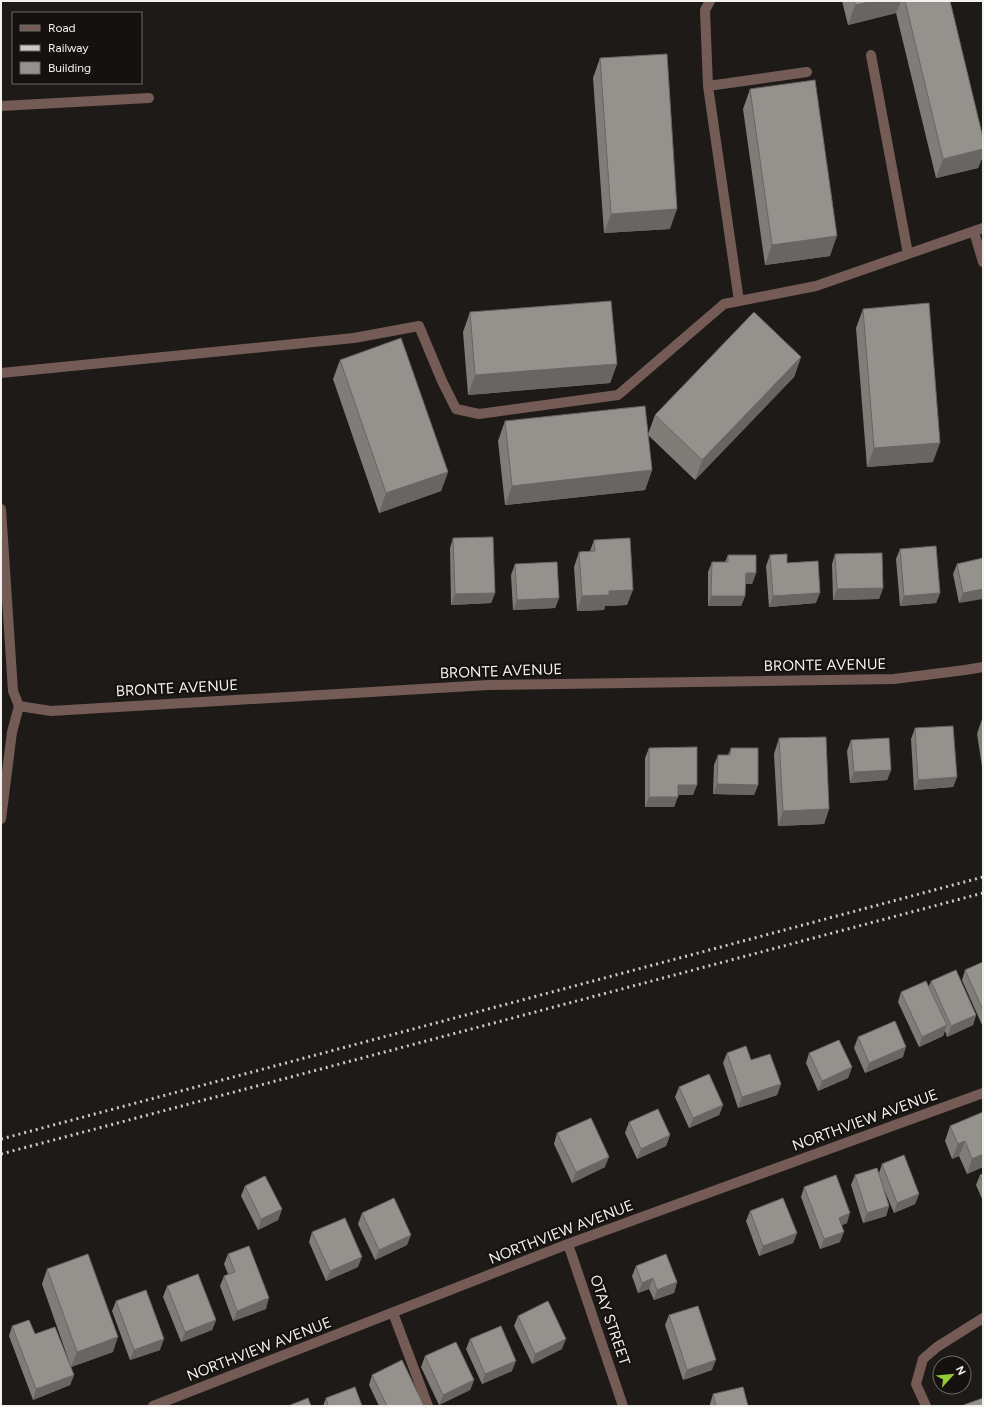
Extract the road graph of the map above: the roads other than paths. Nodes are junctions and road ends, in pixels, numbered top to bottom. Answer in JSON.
{"nodes":[{"id":1,"x":710,"y":1,"type":"edge"},
{"id":2,"x":871,"y":55,"type":"dead end"},
{"id":3,"x":808,"y":72,"type":"dead end"},
{"id":4,"x":708,"y":86,"type":"junction"},
{"id":5,"x":149,"y":98,"type":"dead end"},
{"id":6,"x":1,"y":106,"type":"edge"},
{"id":7,"x":978,"y":230,"type":"edge"},
{"id":8,"x":908,"y":254,"type":"junction"},
{"id":9,"x":983,"y":262,"type":"edge"},
{"id":10,"x":739,"y":301,"type":"junction"},
{"id":11,"x":1,"y":373,"type":"edge"},
{"id":12,"x":1,"y":510,"type":"edge"},
{"id":13,"x":983,"y":667,"type":"edge"},
{"id":14,"x":19,"y":706,"type":"junction"},
{"id":15,"x":4,"y":761,"type":"edge"},
{"id":16,"x":1,"y":820,"type":"edge"},
{"id":17,"x":983,"y":1093,"type":"edge"},
{"id":18,"x":568,"y":1244,"type":"junction"},
{"id":19,"x":393,"y":1312,"type":"junction"},
{"id":20,"x":983,"y":1318,"type":"edge"},
{"id":21,"x":153,"y":1406,"type":"edge"},
{"id":22,"x":428,"y":1406,"type":"edge"},
{"id":23,"x":623,"y":1406,"type":"edge"},
{"id":24,"x":926,"y":1406,"type":"edge"}],
"edges":[{"from":1,"to":4,"type":"street"},
{"from":2,"to":8,"type":"street"},
{"from":3,"to":4,"type":"street"},
{"from":4,"to":10,"type":"street"},
{"from":5,"to":6,"type":"street"},
{"from":7,"to":8,"type":"street"},
{"from":7,"to":9,"type":"street"},
{"from":8,"to":10,"type":"street"},
{"from":10,"to":11,"type":"street"},
{"from":12,"to":14,"type":"street"},
{"from":13,"to":14,"type":"street","name":"BRONTE AVENUE"},
{"from":14,"to":15,"type":"street"},
{"from":15,"to":16,"type":"street"},
{"from":17,"to":18,"type":"street","name":"NORTHVIEW AVENUE"},
{"from":18,"to":19,"type":"street","name":"NORTHVIEW AVENUE"},
{"from":18,"to":23,"type":"street","name":"OTAY STREET"},
{"from":19,"to":21,"type":"street","name":"NORTHVIEW AVENUE"},
{"from":19,"to":22,"type":"street"},
{"from":20,"to":24,"type":"street"}]}
